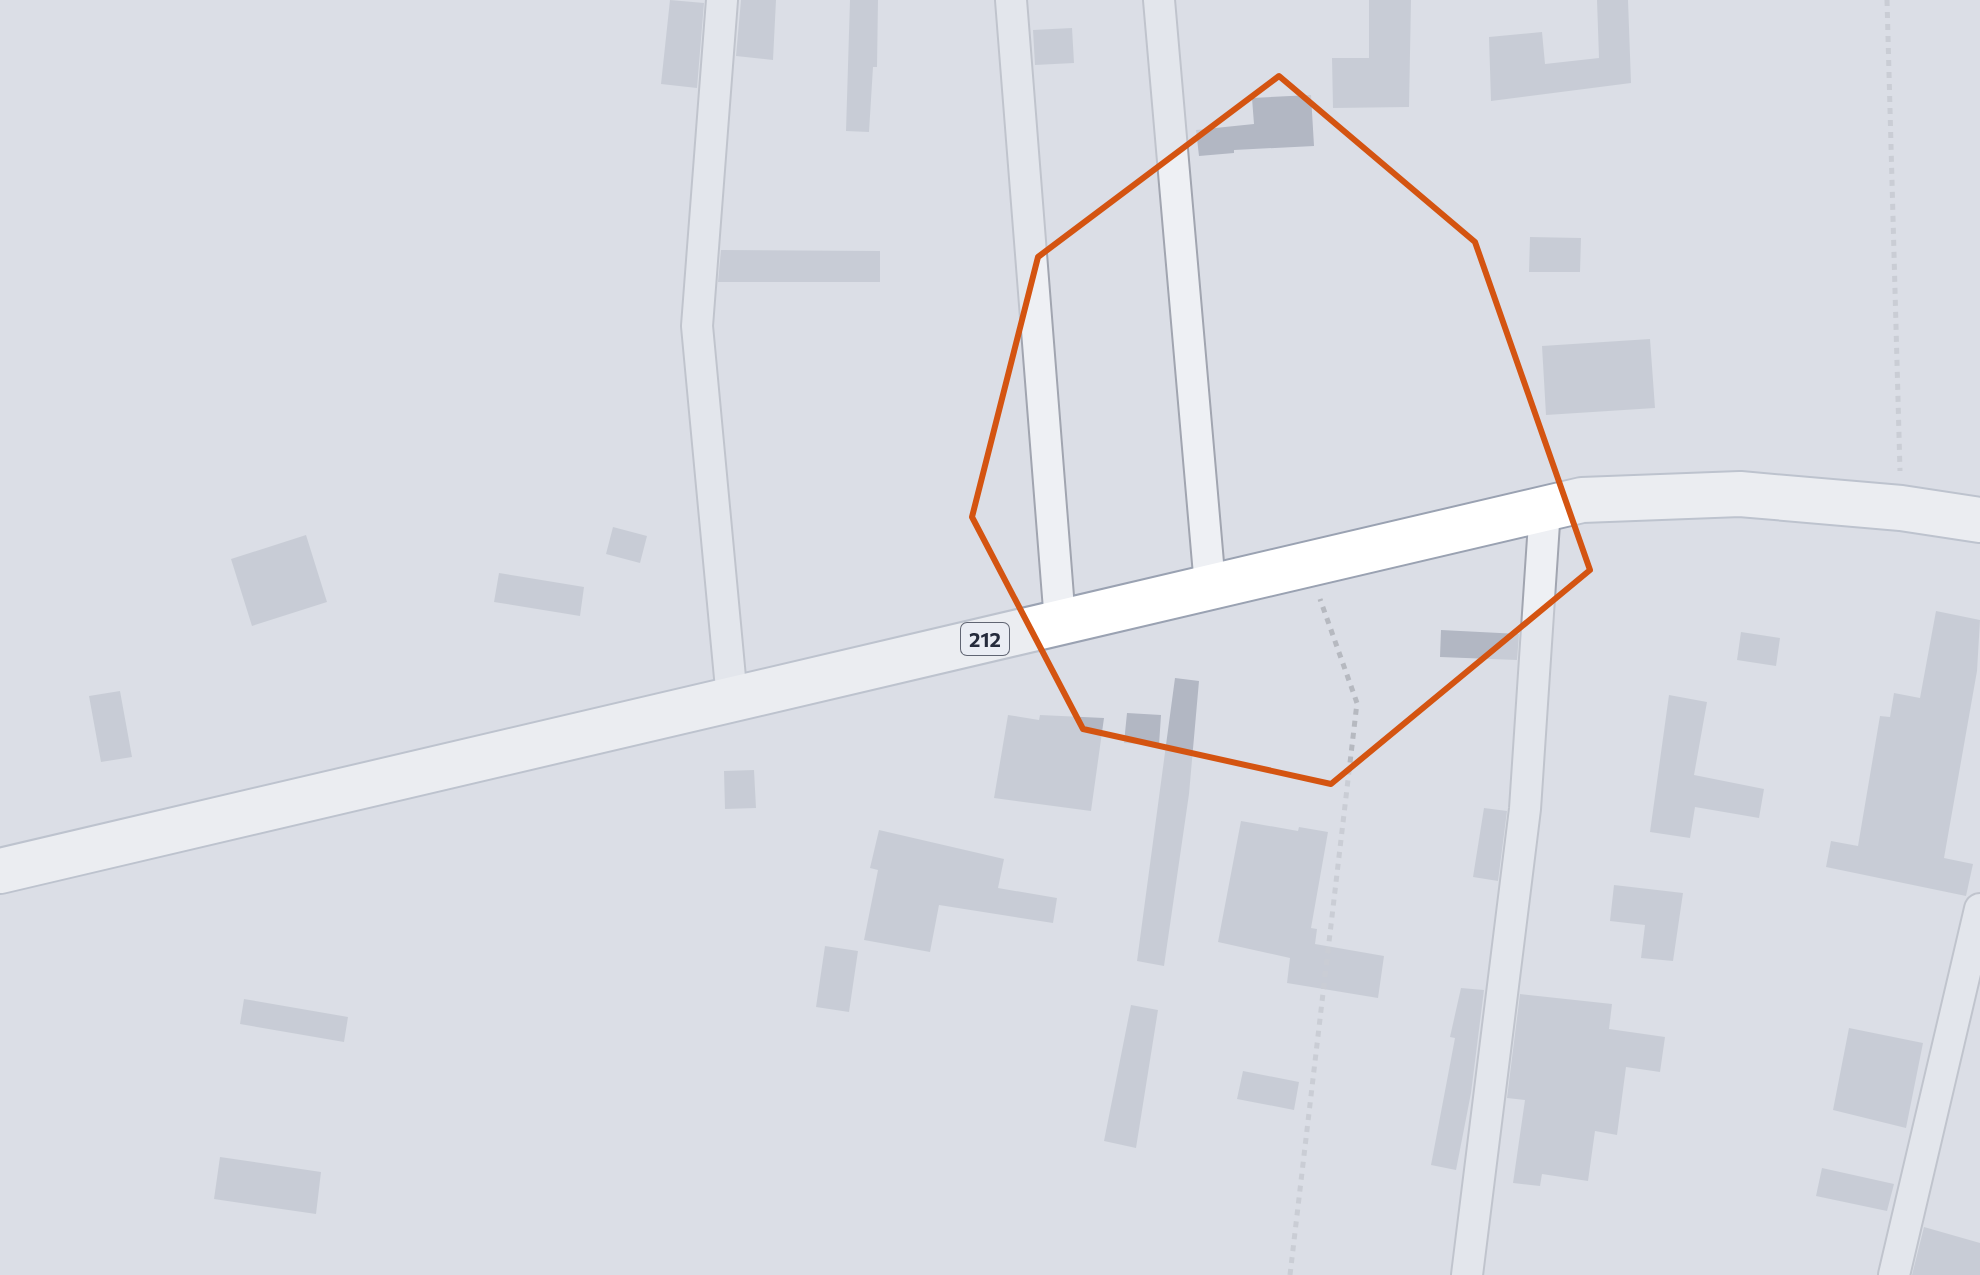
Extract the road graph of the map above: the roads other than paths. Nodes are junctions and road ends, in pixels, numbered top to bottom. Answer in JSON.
{"nodes":[{"id":1,"x":722,"y":0,"type":"edge"},
{"id":2,"x":1011,"y":0,"type":"edge"},
{"id":3,"x":1159,"y":0,"type":"edge"},
{"id":4,"x":1545,"y":508,"type":"junction"},
{"id":5,"x":1980,"y":520,"type":"edge"},
{"id":6,"x":1210,"y":586,"type":"junction"},
{"id":7,"x":1060,"y":622,"type":"junction"},
{"id":8,"x":732,"y":699,"type":"junction"},
{"id":9,"x":0,"y":871,"type":"edge"},
{"id":10,"x":1980,"y":909,"type":"edge"},
{"id":11,"x":1467,"y":1275,"type":"edge"},
{"id":12,"x":1894,"y":1275,"type":"edge"}],
"edges":[{"from":1,"to":8,"type":"street"},
{"from":2,"to":7,"type":"street"},
{"from":3,"to":6,"type":"street"},
{"from":4,"to":5,"type":"main road","number":"212"},
{"from":4,"to":6,"type":"main road","number":"212"},
{"from":4,"to":11,"type":"street"},
{"from":6,"to":7,"type":"main road","number":"212"},
{"from":7,"to":8,"type":"main road","number":"212"},
{"from":8,"to":9,"type":"main road","number":"212"},
{"from":10,"to":12,"type":"street"}]}
